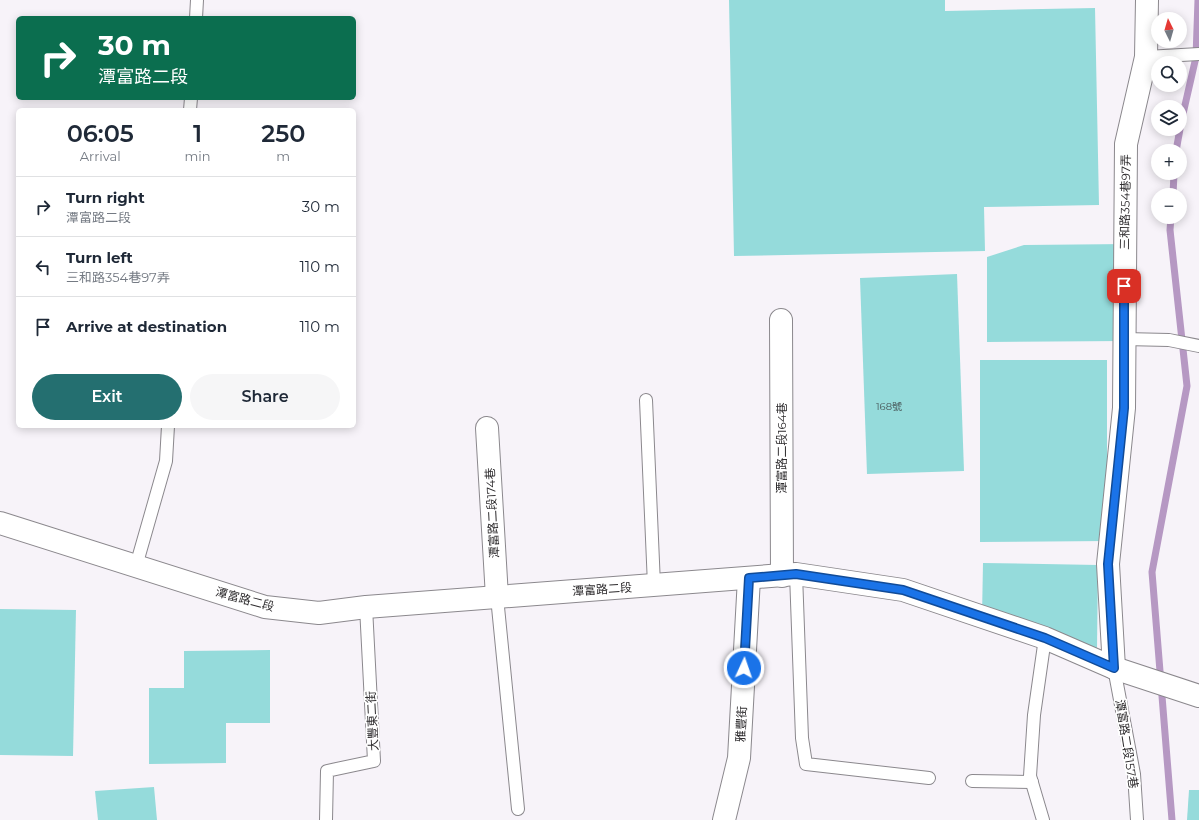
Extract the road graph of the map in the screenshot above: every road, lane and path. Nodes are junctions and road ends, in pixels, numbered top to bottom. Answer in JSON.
{"nodes":[{"id":1,"x":198,"y":0,"type":"edge"},
{"id":2,"x":1147,"y":0,"type":"edge"},
{"id":3,"x":196,"y":16,"type":"edge"},
{"id":4,"x":1199,"y":54,"type":"edge"},
{"id":5,"x":1146,"y":57,"type":"junction"},
{"id":6,"x":781,"y":320,"type":"dead end"},
{"id":7,"x":1124,"y":339,"type":"junction"},
{"id":8,"x":1199,"y":346,"type":"edge"},
{"id":9,"x":646,"y":400,"type":"dead end"},
{"id":10,"x":168,"y":428,"type":"edge"},
{"id":11,"x":487,"y":428,"type":"dead end"},
{"id":12,"x":0,"y":523,"type":"edge"},
{"id":13,"x":136,"y":566,"type":"junction"},
{"id":14,"x":789,"y":575,"type":"junction"},
{"id":15,"x":749,"y":578,"type":"junction"},
{"id":16,"x":654,"y":585,"type":"junction"},
{"id":17,"x":497,"y":597,"type":"junction"},
{"id":18,"x":366,"y":607,"type":"junction"},
{"id":19,"x":1045,"y":638,"type":"junction"},
{"id":20,"x":1114,"y":668,"type":"junction"},
{"id":21,"x":1199,"y":696,"type":"edge"},
{"id":22,"x":929,"y":778,"type":"dead end"},
{"id":23,"x":972,"y":782,"type":"dead end"},
{"id":24,"x":1032,"y":782,"type":"junction"},
{"id":25,"x":518,"y":809,"type":"dead end"},
{"id":26,"x":326,"y":820,"type":"edge"},
{"id":27,"x":724,"y":820,"type":"edge"},
{"id":28,"x":1043,"y":820,"type":"edge"},
{"id":29,"x":1137,"y":820,"type":"edge"}],
"edges":[{"from":1,"to":3,"type":"lane"},
{"from":2,"to":5,"type":"street","name":"三和路354巷97弄"},
{"from":4,"to":5,"type":"lane"},
{"from":5,"to":7,"type":"street","name":"三和路354巷97弄"},
{"from":6,"to":14,"type":"street","name":"潭富路二段164巷"},
{"from":7,"to":8,"type":"lane"},
{"from":7,"to":20,"type":"street","name":"三和路354巷97弄"},
{"from":9,"to":16,"type":"lane"},
{"from":10,"to":13,"type":"lane"},
{"from":11,"to":17,"type":"street","name":"潭富路二段174巷"},
{"from":12,"to":13,"type":"street","name":"潭富路二段"},
{"from":13,"to":18,"type":"street","name":"潭富路二段"},
{"from":14,"to":15,"type":"street","name":"潭富路二段"},
{"from":14,"to":19,"type":"street","name":"潭富路二段"},
{"from":14,"to":22,"type":"lane"},
{"from":15,"to":16,"type":"street","name":"潭富路二段"},
{"from":15,"to":27,"type":"street","name":"雅豐街"},
{"from":16,"to":17,"type":"street","name":"潭富路二段"},
{"from":17,"to":18,"type":"street","name":"潭富路二段"},
{"from":17,"to":25,"type":"lane"},
{"from":18,"to":26,"type":"lane","name":"大豐東二街"},
{"from":19,"to":20,"type":"street","name":"潭富路二段"},
{"from":19,"to":24,"type":"lane"},
{"from":20,"to":21,"type":"street","name":"潭富路二段"},
{"from":20,"to":29,"type":"lane","name":"潭富路二段157巷"},
{"from":23,"to":24,"type":"lane"},
{"from":24,"to":28,"type":"lane"}]}
